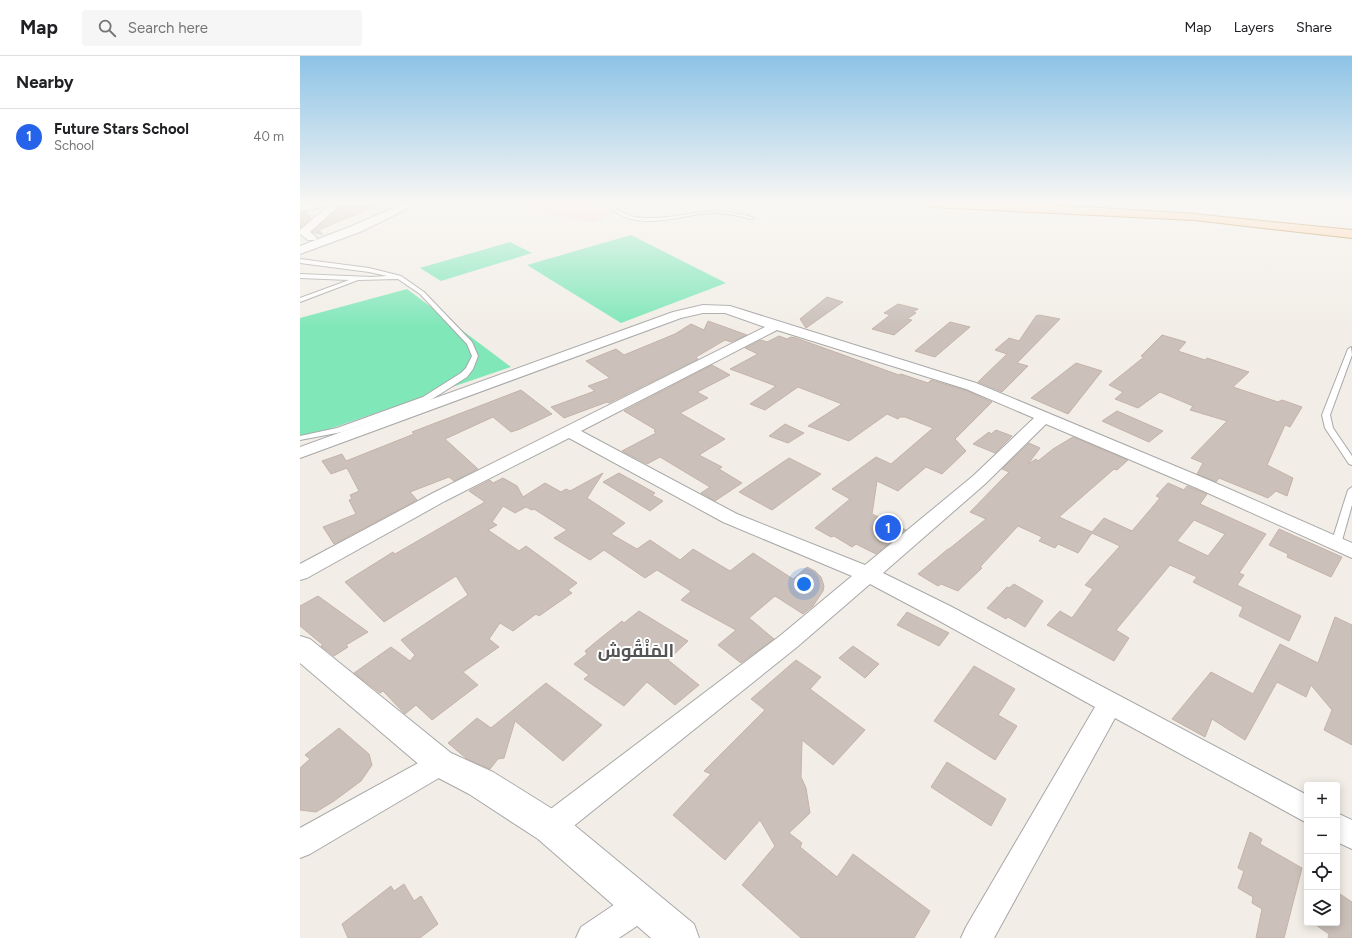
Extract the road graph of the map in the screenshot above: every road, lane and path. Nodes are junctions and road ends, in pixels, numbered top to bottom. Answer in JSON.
{"nodes":[{"id":1,"x":313,"y":245,"type":"edge"},
{"id":2,"x":300,"y":250,"type":"edge"},
{"id":3,"x":300,"y":261,"type":"edge"},
{"id":4,"x":300,"y":276,"type":"edge"},
{"id":5,"x":399,"y":277,"type":"junction"},
{"id":6,"x":358,"y":278,"type":"junction"},
{"id":7,"x":300,"y":300,"type":"edge"},
{"id":8,"x":776,"y":326,"type":"junction"},
{"id":9,"x":1351,"y":350,"type":"dead end"},
{"id":10,"x":1045,"y":416,"type":"junction"},
{"id":11,"x":568,"y":431,"type":"junction"},
{"id":12,"x":300,"y":438,"type":"edge"},
{"id":13,"x":300,"y":453,"type":"edge"},
{"id":14,"x":1352,"y":462,"type":"edge"},
{"id":15,"x":1352,"y":490,"type":"edge"},
{"id":16,"x":1336,"y":544,"type":"junction"},
{"id":17,"x":1352,"y":551,"type":"edge"},
{"id":18,"x":300,"y":573,"type":"edge"},
{"id":19,"x":867,"y":574,"type":"junction"},
{"id":20,"x":300,"y":647,"type":"edge"},
{"id":21,"x":1111,"y":703,"type":"junction"},
{"id":22,"x":440,"y":763,"type":"junction"},
{"id":23,"x":1304,"y":808,"type":"edge"},
{"id":24,"x":550,"y":827,"type":"junction"},
{"id":25,"x":1340,"y":829,"type":"edge"},
{"id":26,"x":1352,"y":835,"type":"edge"},
{"id":27,"x":300,"y":844,"type":"edge"},
{"id":28,"x":641,"y":905,"type":"junction"},
{"id":29,"x":592,"y":938,"type":"edge"},
{"id":30,"x":680,"y":938,"type":"edge"},
{"id":31,"x":977,"y":938,"type":"edge"}],
"edges":[{"from":1,"to":2,"type":"street"},
{"from":3,"to":5,"type":"lane"},
{"from":4,"to":6,"type":"lane"},
{"from":5,"to":6,"type":"lane"},
{"from":5,"to":12,"type":"lane"},
{"from":6,"to":7,"type":"lane"},
{"from":8,"to":10,"type":"street"},
{"from":8,"to":11,"type":"street"},
{"from":8,"to":13,"type":"street"},
{"from":9,"to":14,"type":"lane"},
{"from":10,"to":16,"type":"street"},
{"from":10,"to":19,"type":"street"},
{"from":11,"to":18,"type":"street"},
{"from":11,"to":19,"type":"street"},
{"from":15,"to":16,"type":"lane"},
{"from":16,"to":17,"type":"street"},
{"from":19,"to":21,"type":"street"},
{"from":19,"to":24,"type":"street"},
{"from":20,"to":22,"type":"street"},
{"from":21,"to":23,"type":"street"},
{"from":21,"to":31,"type":"street"},
{"from":22,"to":24,"type":"street"},
{"from":22,"to":27,"type":"street"},
{"from":24,"to":28,"type":"street"},
{"from":25,"to":26,"type":"street"},
{"from":28,"to":29,"type":"street"},
{"from":28,"to":30,"type":"street"}]}
